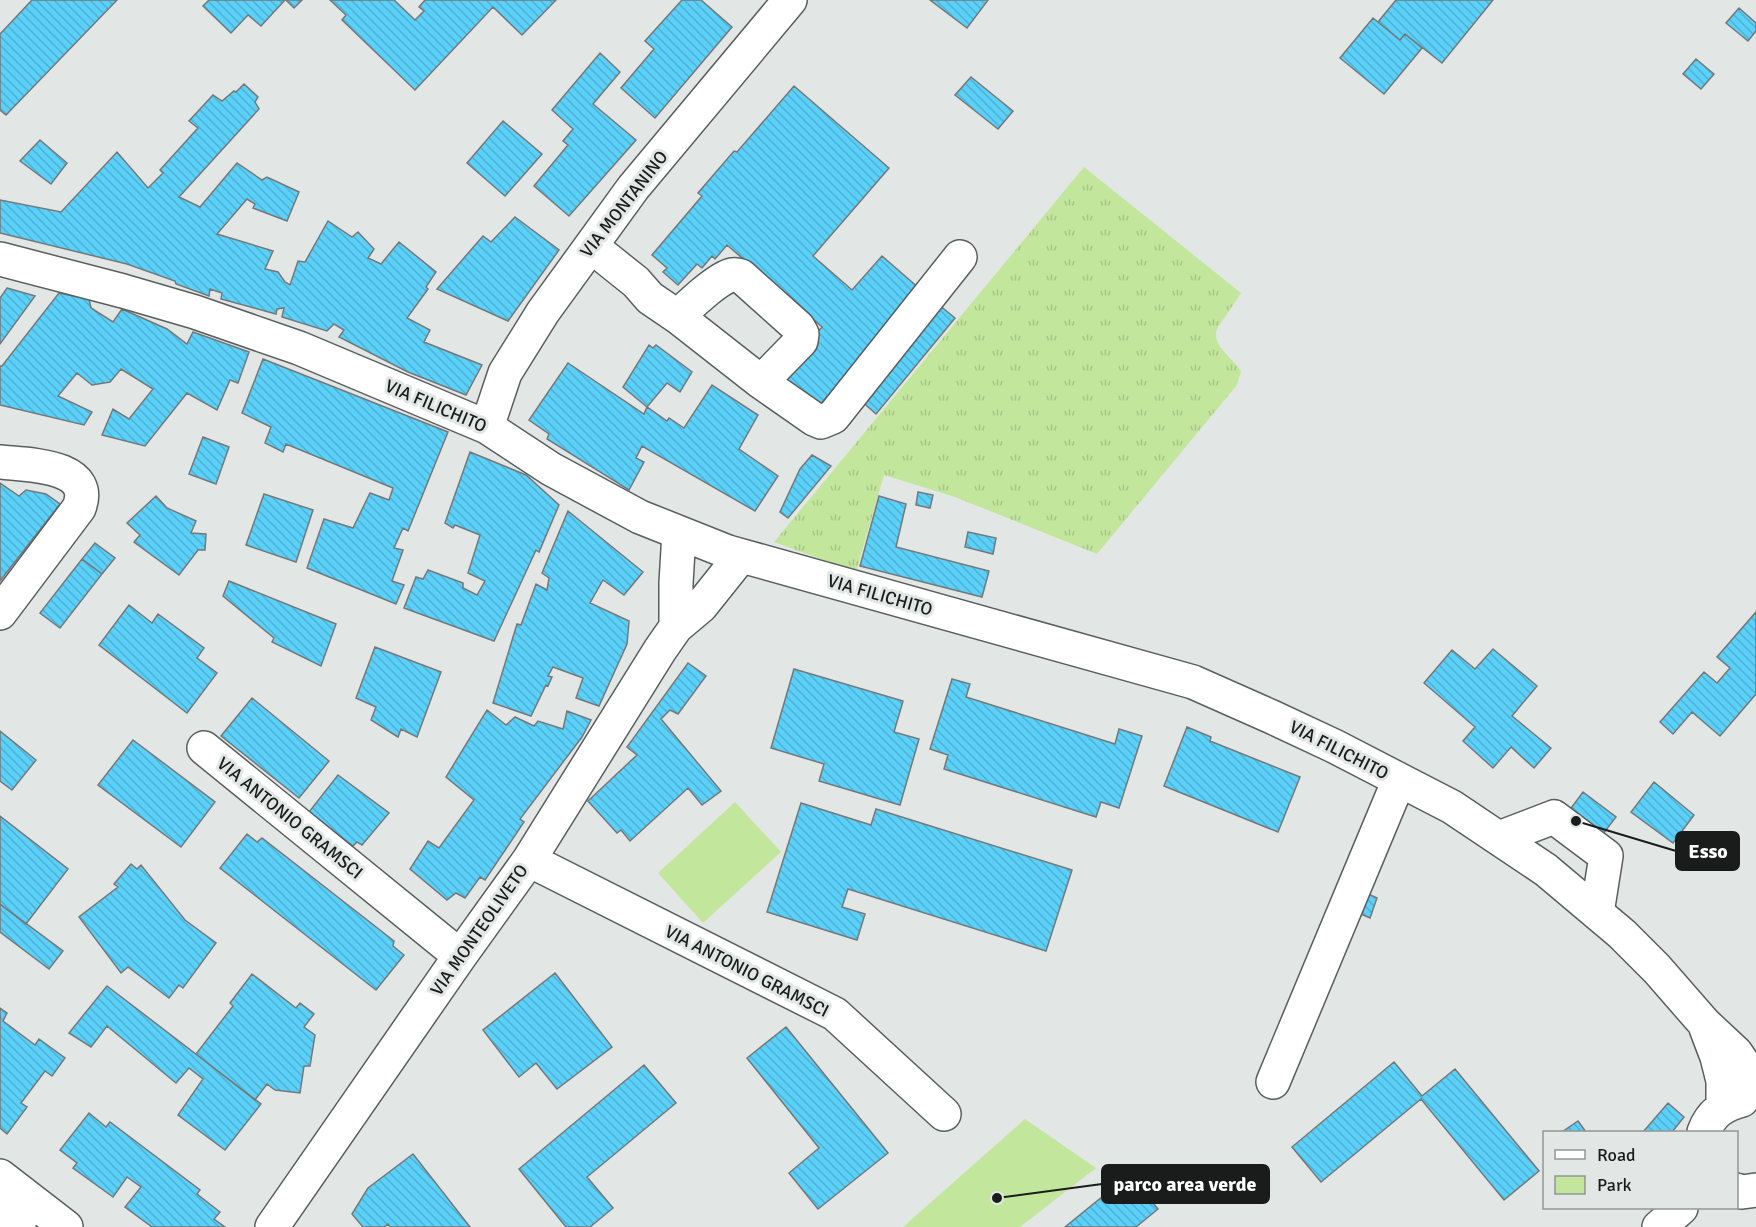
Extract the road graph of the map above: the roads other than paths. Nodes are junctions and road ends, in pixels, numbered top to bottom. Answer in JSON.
{"nodes":[{"id":1,"x":790,"y":0,"type":"edge"},
{"id":2,"x":591,"y":246,"type":"junction"},
{"id":3,"x":960,"y":257,"type":"dead end"},
{"id":4,"x":0,"y":259,"type":"edge"},
{"id":5,"x":678,"y":317,"type":"junction"},
{"id":6,"x":761,"y":382,"type":"junction"},
{"id":7,"x":487,"y":427,"type":"junction"},
{"id":8,"x":0,"y":462,"type":"edge"},
{"id":9,"x":679,"y":533,"type":"junction"},
{"id":10,"x":741,"y":556,"type":"junction"},
{"id":11,"x":0,"y":613,"type":"edge"},
{"id":12,"x":676,"y":627,"type":"junction"},
{"id":13,"x":204,"y":748,"type":"dead end"},
{"id":14,"x":1399,"y":780,"type":"junction"},
{"id":15,"x":1499,"y":838,"type":"junction"},
{"id":16,"x":529,"y":860,"type":"junction"},
{"id":17,"x":1597,"y":913,"type":"junction"},
{"id":18,"x":460,"y":956,"type":"junction"},
{"id":19,"x":1705,"y":1024,"type":"junction"},
{"id":20,"x":1273,"y":1082,"type":"dead end"},
{"id":21,"x":1756,"y":1082,"type":"edge"},
{"id":22,"x":1756,"y":1100,"type":"edge"},
{"id":23,"x":944,"y":1114,"type":"dead end"},
{"id":24,"x":1713,"y":1120,"type":"edge"},
{"id":25,"x":0,"y":1176,"type":"edge"},
{"id":26,"x":1738,"y":1190,"type":"edge"},
{"id":27,"x":1756,"y":1190,"type":"edge"},
{"id":28,"x":1667,"y":1209,"type":"edge"},
{"id":29,"x":1680,"y":1209,"type":"edge"},
{"id":30,"x":0,"y":1212,"type":"edge"},
{"id":31,"x":19,"y":1227,"type":"edge"},
{"id":32,"x":66,"y":1227,"type":"edge"},
{"id":33,"x":272,"y":1227,"type":"edge"},
{"id":34,"x":1658,"y":1227,"type":"edge"}],
"edges":[{"from":1,"to":2,"type":"street","name":"VIA MONTANINO"},
{"from":2,"to":5,"type":"street"},
{"from":2,"to":7,"type":"street","name":"VIA MONTANINO"},
{"from":3,"to":6,"type":"street"},
{"from":4,"to":7,"type":"street","name":"VIA FILICHITO"},
{"from":5,"to":6,"type":"street"},
{"from":5,"to":6,"type":"street"},
{"from":7,"to":9,"type":"street","name":"VIA FILICHITO"},
{"from":8,"to":11,"type":"street"},
{"from":9,"to":10,"type":"street","name":"VIA FILICHITO"},
{"from":9,"to":12,"type":"street"},
{"from":10,"to":12,"type":"street","name":"VIA MONTEOLIVETO"},
{"from":10,"to":14,"type":"street","name":"VIA FILICHITO"},
{"from":12,"to":16,"type":"street","name":"VIA MONTEOLIVETO"},
{"from":13,"to":18,"type":"street","name":"VIA ANTONIO GRAMSCI"},
{"from":14,"to":15,"type":"street","name":"VIA FILICHITO"},
{"from":14,"to":20,"type":"street"},
{"from":15,"to":17,"type":"street","name":"VIA FILICHITO"},
{"from":15,"to":17,"type":"street"},
{"from":16,"to":18,"type":"street","name":"VIA MONTEOLIVETO"},
{"from":16,"to":23,"type":"street","name":"VIA ANTONIO GRAMSCI"},
{"from":17,"to":19,"type":"street","name":"VIA FILICHITO"},
{"from":18,"to":33,"type":"street","name":"VIA MONTEOLIVETO"},
{"from":19,"to":21,"type":"street","name":"VIA FILICHITO"},
{"from":19,"to":24,"type":"street","name":"VIA FILICHITO"},
{"from":22,"to":24,"type":"street"},
{"from":25,"to":32,"type":"street"},
{"from":26,"to":27,"type":"street"},
{"from":28,"to":34,"type":"street"},
{"from":29,"to":34,"type":"street"},
{"from":30,"to":31,"type":"street"}]}
